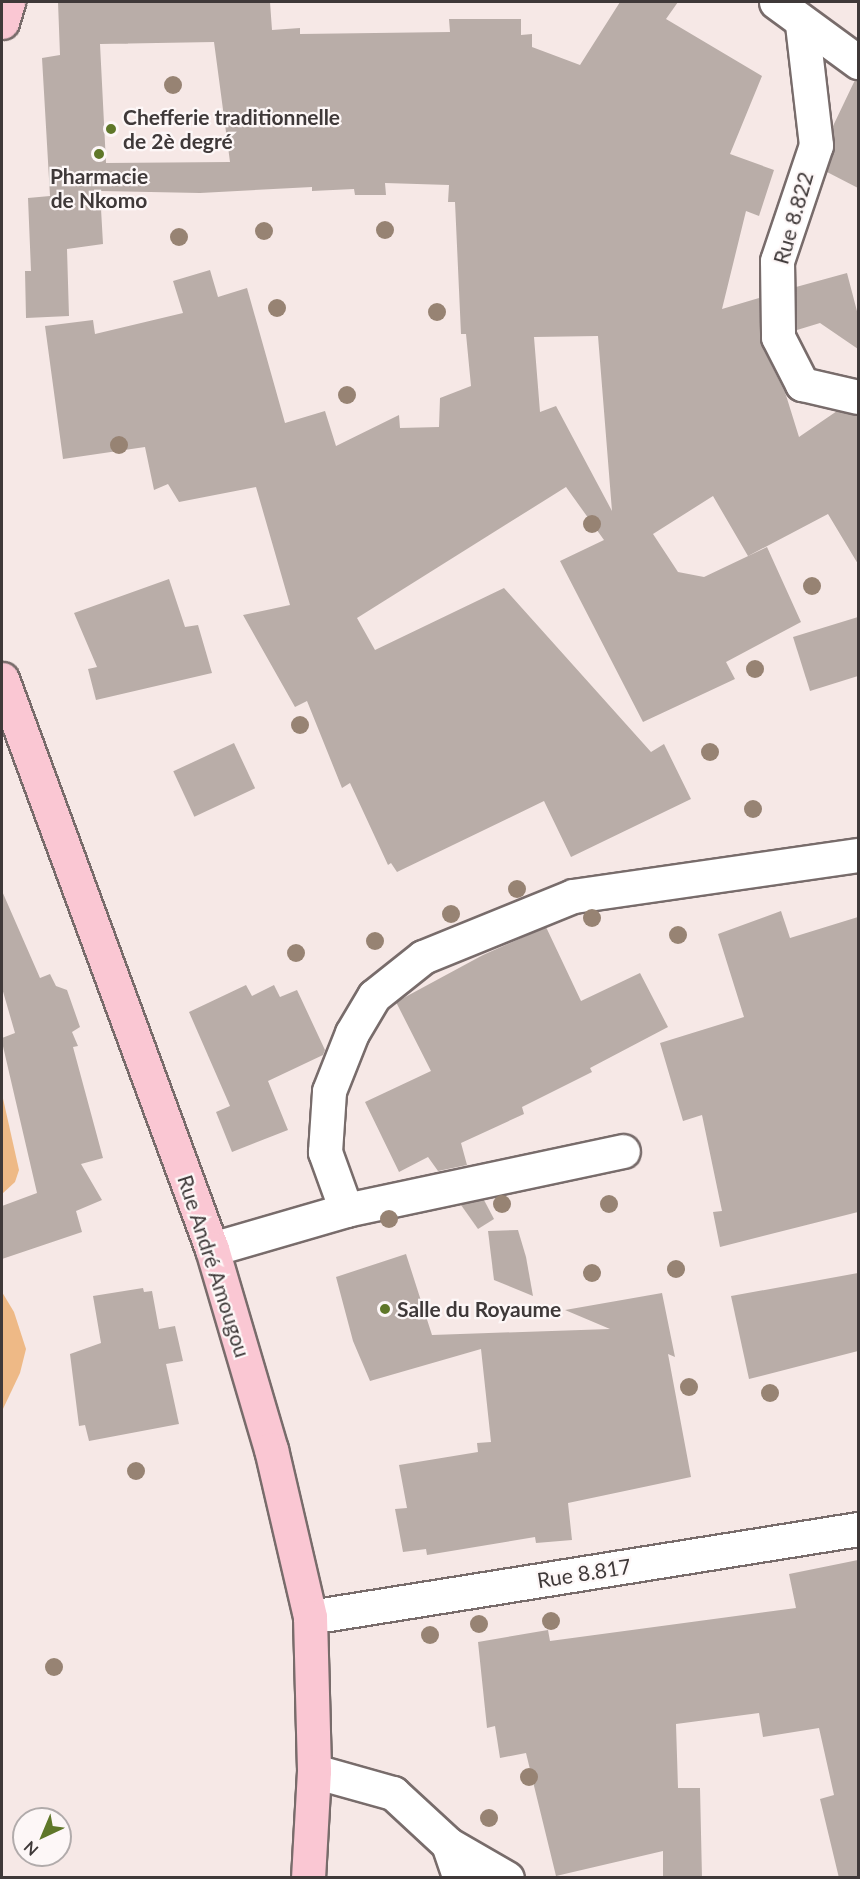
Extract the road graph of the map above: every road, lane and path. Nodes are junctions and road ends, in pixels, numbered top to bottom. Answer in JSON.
{"nodes":[{"id":1,"x":8,"y":2,"type":"edge"},
{"id":2,"x":776,"y":2,"type":"edge"},
{"id":3,"x":2,"y":22,"type":"edge"},
{"id":4,"x":802,"y":24,"type":"junction"},
{"id":5,"x":858,"y":62,"type":"edge"},
{"id":6,"x":858,"y":398,"type":"edge"},
{"id":7,"x":2,"y":679,"type":"edge"},
{"id":8,"x":858,"y":855,"type":"edge"},
{"id":9,"x":623,"y":1151,"type":"dead end"},
{"id":10,"x":346,"y":1210,"type":"junction"},
{"id":11,"x":212,"y":1249,"type":"junction"},
{"id":12,"x":858,"y":1529,"type":"edge"},
{"id":13,"x":310,"y":1617,"type":"junction"},
{"id":14,"x":314,"y":1771,"type":"junction"},
{"id":15,"x":448,"y":1844,"type":"junction"},
{"id":16,"x":308,"y":1878,"type":"edge"},
{"id":17,"x":460,"y":1878,"type":"edge"},
{"id":18,"x":507,"y":1878,"type":"edge"}],
"edges":[{"from":1,"to":3,"type":"main road"},
{"from":2,"to":4,"type":"street"},
{"from":4,"to":5,"type":"street"},
{"from":4,"to":6,"type":"street","name":"Rue 8.822"},
{"from":7,"to":11,"type":"main road","name":"Rue André Amougou"},
{"from":8,"to":10,"type":"street"},
{"from":9,"to":10,"type":"street"},
{"from":10,"to":11,"type":"street"},
{"from":11,"to":13,"type":"main road","name":"Rue André Amougou"},
{"from":12,"to":13,"type":"street","name":"Rue 8.817"},
{"from":13,"to":14,"type":"main road","name":"Rue André Amougou"},
{"from":14,"to":15,"type":"street"},
{"from":14,"to":16,"type":"main road","name":"Rue André Amougou"},
{"from":15,"to":17,"type":"street"},
{"from":15,"to":18,"type":"street"}]}
